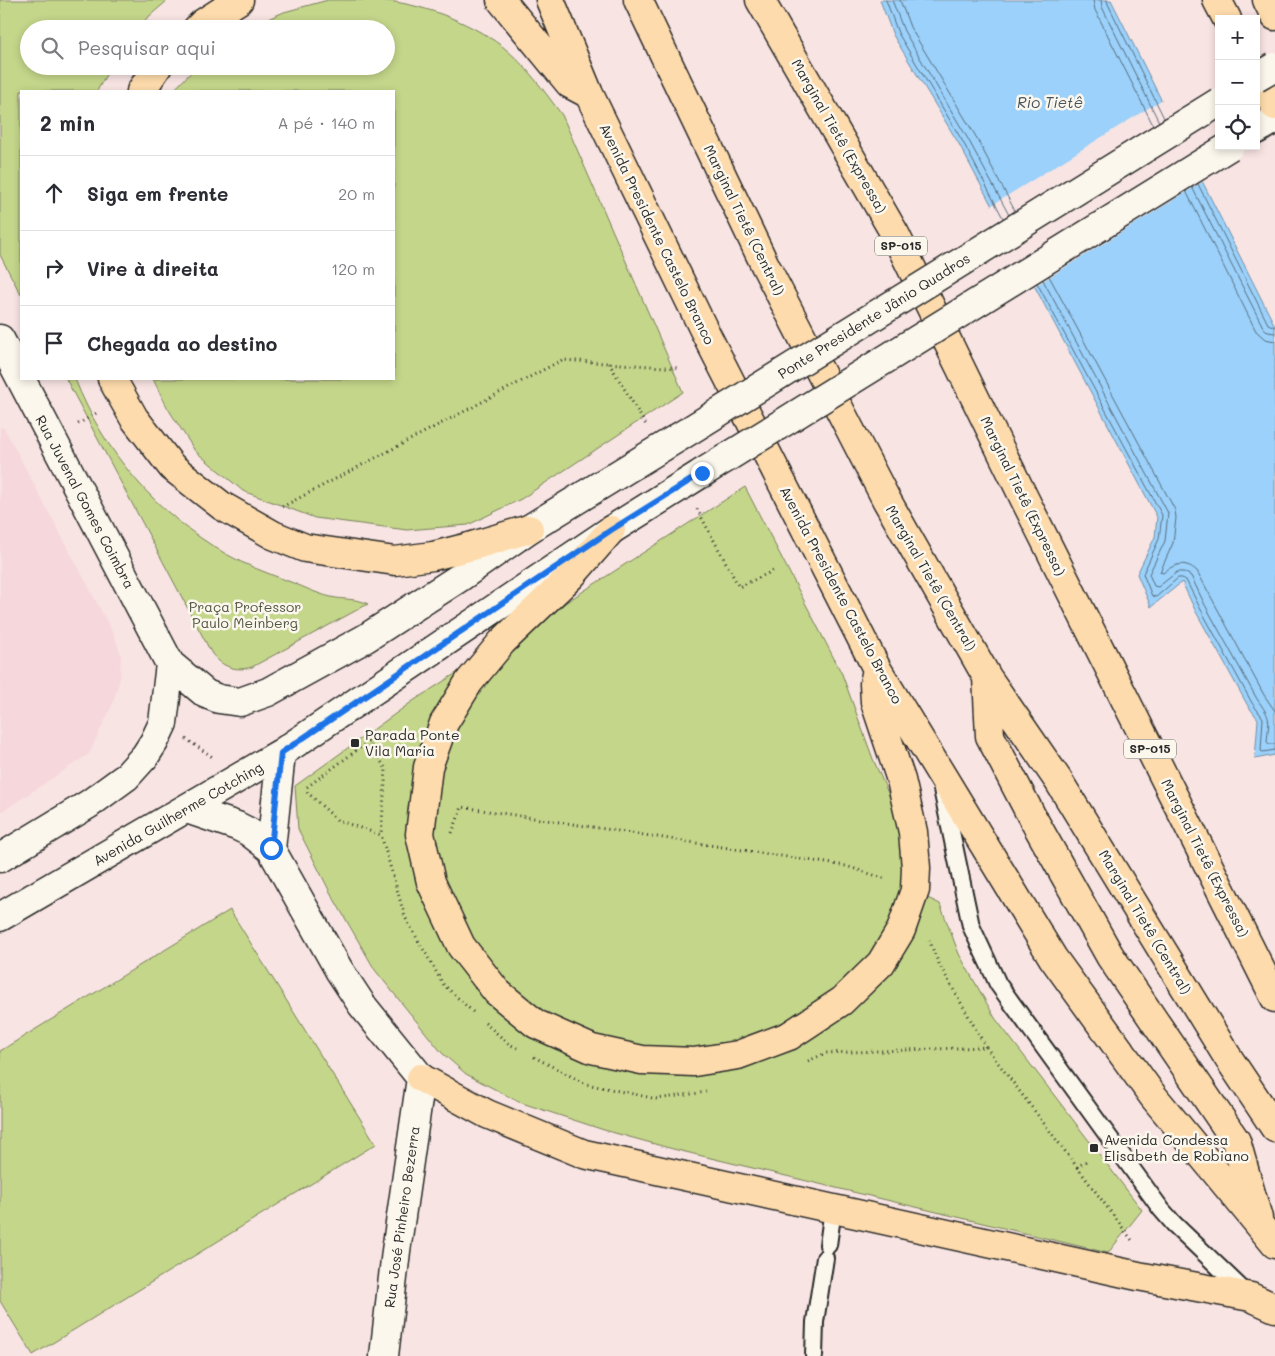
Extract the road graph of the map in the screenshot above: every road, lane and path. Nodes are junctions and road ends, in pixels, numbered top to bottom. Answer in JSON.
{"nodes":[{"id":1,"x":239,"y":0,"type":"edge"},
{"id":2,"x":500,"y":0,"type":"edge"},
{"id":3,"x":550,"y":0,"type":"edge"},
{"id":4,"x":638,"y":0,"type":"edge"},
{"id":5,"x":760,"y":0,"type":"edge"},
{"id":6,"x":1217,"y":0,"type":"edge"},
{"id":7,"x":1267,"y":0,"type":"edge"},
{"id":8,"x":1225,"y":15,"type":"edge"},
{"id":9,"x":1275,"y":16,"type":"edge"},
{"id":10,"x":209,"y":20,"type":"edge"},
{"id":11,"x":1275,"y":67,"type":"edge"},
{"id":12,"x":152,"y":75,"type":"edge"},
{"id":13,"x":1260,"y":76,"type":"edge"},
{"id":14,"x":1260,"y":79,"type":"edge"},
{"id":15,"x":142,"y":90,"type":"edge"},
{"id":16,"x":589,"y":94,"type":"junction"},
{"id":17,"x":1215,"y":104,"type":"edge"},
{"id":18,"x":1275,"y":106,"type":"edge"},
{"id":19,"x":1275,"y":119,"type":"edge"},
{"id":20,"x":1260,"y":128,"type":"edge"},
{"id":21,"x":1224,"y":150,"type":"edge"},
{"id":22,"x":0,"y":339,"type":"edge"},
{"id":23,"x":609,"y":363,"type":"junction"},
{"id":24,"x":679,"y":368,"type":"dead end"},
{"id":25,"x":20,"y":377,"type":"edge"},
{"id":26,"x":21,"y":380,"type":"edge"},
{"id":27,"x":113,"y":380,"type":"edge"},
{"id":28,"x":648,"y":428,"type":"dead end"},
{"id":29,"x":281,"y":507,"type":"dead end"},
{"id":30,"x":696,"y":508,"type":"dead end"},
{"id":31,"x":528,"y":529,"type":"junction"},
{"id":32,"x":611,"y":530,"type":"junction"},
{"id":33,"x":773,"y":571,"type":"dead end"},
{"id":34,"x":170,"y":664,"type":"junction"},
{"id":35,"x":877,"y":669,"type":"junction"},
{"id":36,"x":987,"y":677,"type":"junction"},
{"id":37,"x":281,"y":753,"type":"junction"},
{"id":38,"x":938,"y":770,"type":"junction"},
{"id":39,"x":187,"y":809,"type":"junction"},
{"id":40,"x":452,"y":833,"type":"dead end"},
{"id":41,"x":381,"y":835,"type":"junction"},
{"id":42,"x":271,"y":848,"type":"junction"},
{"id":43,"x":0,"y":858,"type":"edge"},
{"id":44,"x":906,"y":915,"type":"junction"},
{"id":45,"x":0,"y":917,"type":"edge"},
{"id":46,"x":1275,"y":998,"type":"edge"},
{"id":47,"x":986,"y":1047,"type":"junction"},
{"id":48,"x":518,"y":1049,"type":"dead end"},
{"id":49,"x":526,"y":1053,"type":"dead end"},
{"id":50,"x":800,"y":1064,"type":"dead end"},
{"id":51,"x":421,"y":1078,"type":"junction"},
{"id":52,"x":710,"y":1091,"type":"dead end"},
{"id":53,"x":1275,"y":1128,"type":"edge"},
{"id":54,"x":1088,"y":1160,"type":"dead end"},
{"id":55,"x":1077,"y":1167,"type":"junction"},
{"id":56,"x":833,"y":1209,"type":"junction"},
{"id":57,"x":1268,"y":1236,"type":"edge"},
{"id":58,"x":1134,"y":1243,"type":"dead end"},
{"id":59,"x":1251,"y":1297,"type":"junction"},
{"id":60,"x":1275,"y":1308,"type":"edge"},
{"id":61,"x":384,"y":1356,"type":"edge"},
{"id":62,"x":814,"y":1356,"type":"edge"}],
"edges":[{"from":1,"to":10,"type":"highway"},
{"from":2,"to":16,"type":"highway"},
{"from":3,"to":16,"type":"highway","name":"Avenida Presidente Castelo Branco"},
{"from":4,"to":36,"type":"highway","name":"Marginal Tietê (Central)"},
{"from":5,"to":46,"type":"highway","name":"Marginal Tietê (Expressa)","number":"SP-015"},
{"from":6,"to":8,"type":"highway"},
{"from":7,"to":9,"type":"highway"},
{"from":11,"to":13,"type":"main road","bridge":true},
{"from":12,"to":15,"type":"highway"},
{"from":14,"to":18,"type":"highway"},
{"from":16,"to":35,"type":"highway","name":"Avenida Presidente Castelo Branco"},
{"from":17,"to":31,"type":"main road","name":"Ponte Presidente Jânio Quadros","bridge":true},
{"from":19,"to":20,"type":"main road"},
{"from":21,"to":32,"type":"main road","name":"Avenida Guilherme Cotching","bridge":true},
{"from":22,"to":25,"type":"main road","name":"Rua Juvenal Gomes Coimbra"},
{"from":23,"to":24,"type":"path"},
{"from":23,"to":28,"type":"path"},
{"from":23,"to":29,"type":"path"},
{"from":26,"to":34,"type":"main road","name":"Rua Juvenal Gomes Coimbra"},
{"from":27,"to":31,"type":"highway"},
{"from":30,"to":33,"type":"path"},
{"from":31,"to":34,"type":"main road"},
{"from":32,"to":37,"type":"main road","name":"Avenida Guilherme Cotching"},
{"from":32,"to":44,"type":"highway"},
{"from":34,"to":43,"type":"main road"},
{"from":35,"to":38,"type":"highway","name":"Avenida Presidente Castelo Branco"},
{"from":35,"to":44,"type":"highway"},
{"from":36,"to":53,"type":"highway","name":"Marginal Tietê (Central)"},
{"from":36,"to":57,"type":"highway"},
{"from":37,"to":39,"type":"main road","name":"Avenida Guilherme Cotching"},
{"from":37,"to":42,"type":"main road"},
{"from":38,"to":57,"type":"highway","name":"Avenida Presidente Castelo Branco"},
{"from":38,"to":59,"type":"lane"},
{"from":39,"to":42,"type":"main road"},
{"from":39,"to":45,"type":"main road","name":"Avenida Guilherme Cotching"},
{"from":40,"to":44,"type":"path"},
{"from":41,"to":41,"type":"path"},
{"from":41,"to":48,"type":"path"},
{"from":42,"to":51,"type":"main road"},
{"from":44,"to":47,"type":"path"},
{"from":47,"to":50,"type":"path"},
{"from":47,"to":55,"type":"path"},
{"from":49,"to":52,"type":"path"},
{"from":51,"to":56,"type":"highway"},
{"from":51,"to":61,"type":"main road","name":"Rua José Pinheiro Bezerra"},
{"from":54,"to":55,"type":"path"},
{"from":55,"to":58,"type":"path"},
{"from":56,"to":59,"type":"highway"},
{"from":56,"to":62,"type":"lane"},
{"from":59,"to":60,"type":"highway"}]}
